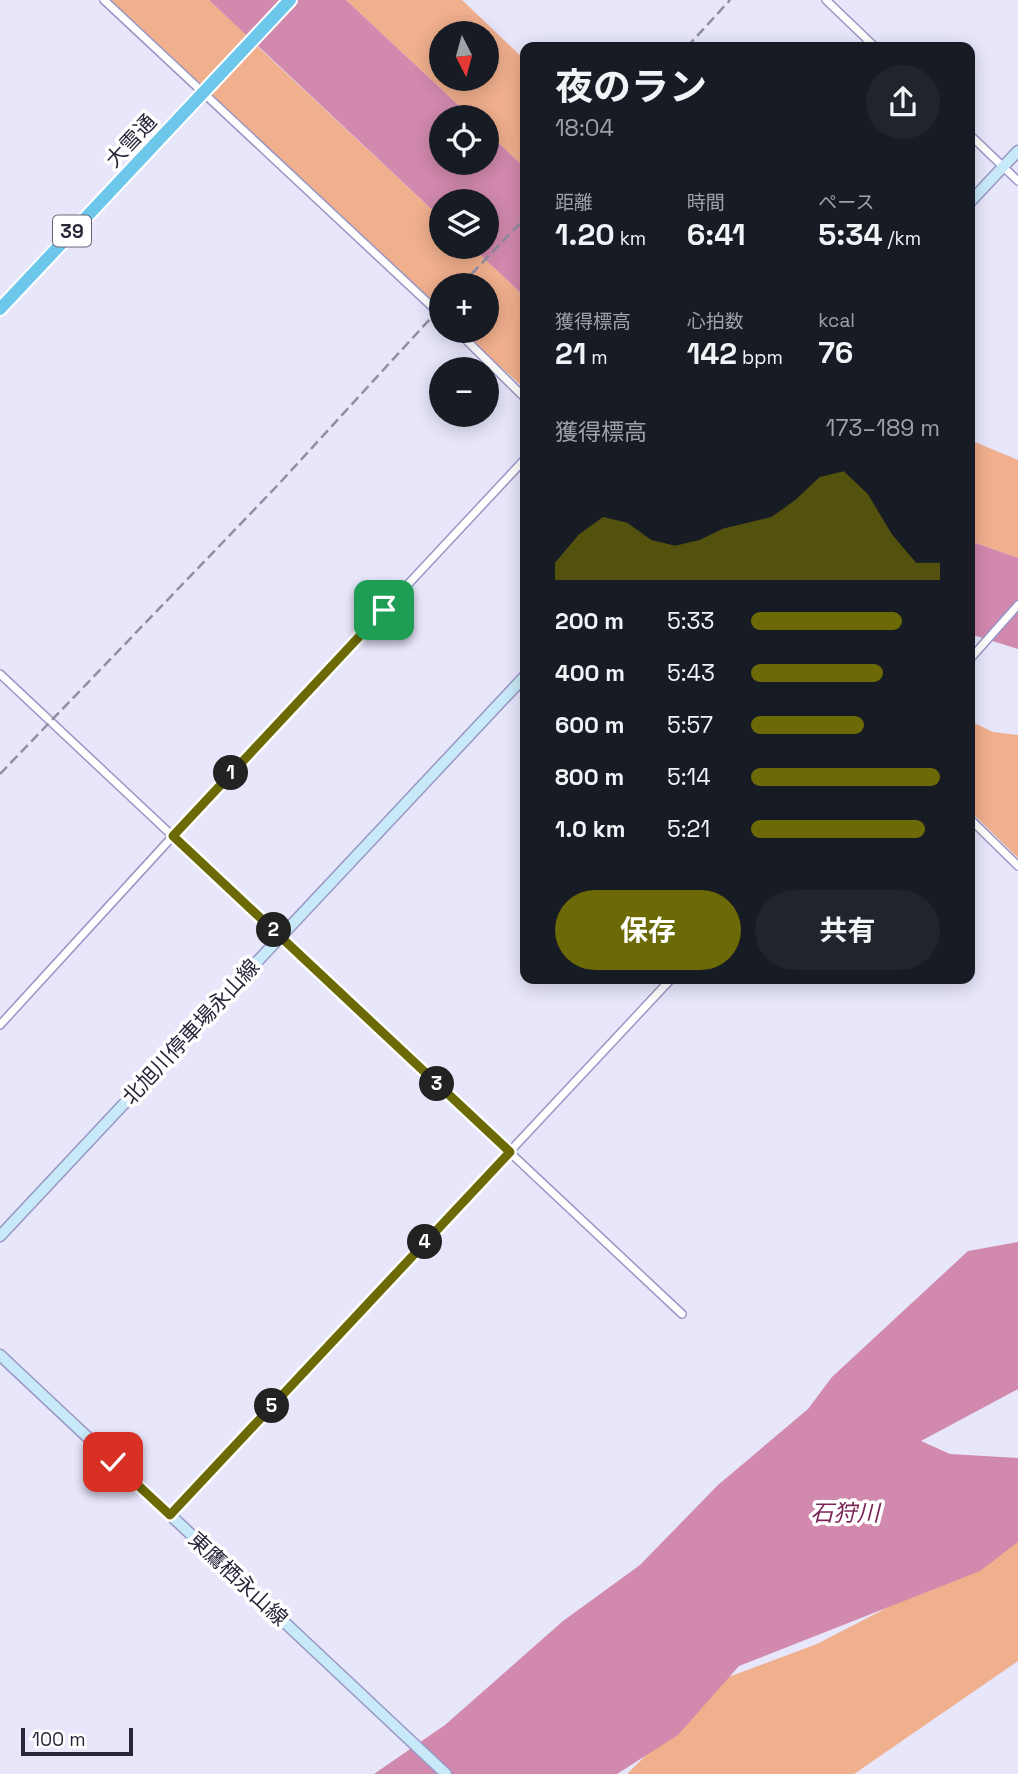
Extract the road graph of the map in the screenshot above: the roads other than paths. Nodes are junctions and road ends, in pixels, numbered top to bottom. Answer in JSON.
{"nodes":[{"id":1,"x":104,"y":0,"type":"edge"},
{"id":2,"x":290,"y":0,"type":"edge"},
{"id":3,"x":826,"y":0,"type":"edge"},
{"id":4,"x":870,"y":42,"type":"edge"},
{"id":5,"x":203,"y":92,"type":"junction"},
{"id":6,"x":975,"y":140,"type":"edge"},
{"id":7,"x":1018,"y":150,"type":"edge"},
{"id":8,"x":1003,"y":167,"type":"junction"},
{"id":9,"x":1018,"y":181,"type":"edge"},
{"id":10,"x":975,"y":197,"type":"edge"},
{"id":11,"x":429,"y":304,"type":"edge"},
{"id":12,"x":0,"y":309,"type":"edge"},
{"id":13,"x":469,"y":343,"type":"edge"},
{"id":14,"x":520,"y":393,"type":"edge"},
{"id":15,"x":520,"y":464,"type":"edge"},
{"id":16,"x":1018,"y":606,"type":"edge"},
{"id":17,"x":975,"y":653,"type":"edge"},
{"id":18,"x":0,"y":674,"type":"edge"},
{"id":19,"x":520,"y":681,"type":"edge"},
{"id":20,"x":975,"y":825,"type":"edge"},
{"id":21,"x":173,"y":836,"type":"junction"},
{"id":22,"x":1018,"y":866,"type":"edge"},
{"id":23,"x":280,"y":936,"type":"junction"},
{"id":24,"x":666,"y":984,"type":"edge"},
{"id":25,"x":0,"y":1025,"type":"edge"},
{"id":26,"x":510,"y":1152,"type":"junction"},
{"id":27,"x":0,"y":1236,"type":"edge"},
{"id":28,"x":682,"y":1314,"type":"dead end"},
{"id":29,"x":0,"y":1355,"type":"edge"},
{"id":30,"x":170,"y":1515,"type":"junction"},
{"id":31,"x":446,"y":1774,"type":"edge"}],
"edges":[{"from":1,"to":5,"type":"street"},
{"from":2,"to":5,"type":"highway","name":"大雪通","number":"39"},
{"from":3,"to":4,"type":"street"},
{"from":5,"to":11,"type":"street"},
{"from":5,"to":12,"type":"highway","name":"大雪通","number":"39"},
{"from":6,"to":8,"type":"street"},
{"from":7,"to":8,"type":"main road"},
{"from":8,"to":9,"type":"street"},
{"from":8,"to":10,"type":"main road"},
{"from":13,"to":14,"type":"street"},
{"from":15,"to":21,"type":"street"},
{"from":16,"to":17,"type":"street"},
{"from":18,"to":21,"type":"street"},
{"from":19,"to":23,"type":"main road","name":"北旭川停車場永山線"},
{"from":20,"to":22,"type":"street"},
{"from":21,"to":23,"type":"street"},
{"from":21,"to":25,"type":"street"},
{"from":23,"to":26,"type":"street"},
{"from":23,"to":27,"type":"main road","name":"北旭川停車場永山線"},
{"from":24,"to":26,"type":"street"},
{"from":26,"to":28,"type":"street"},
{"from":26,"to":30,"type":"street"},
{"from":29,"to":30,"type":"main road","name":"東鷹栖永山線"},
{"from":30,"to":31,"type":"main road","name":"東鷹栖永山線"}]}
